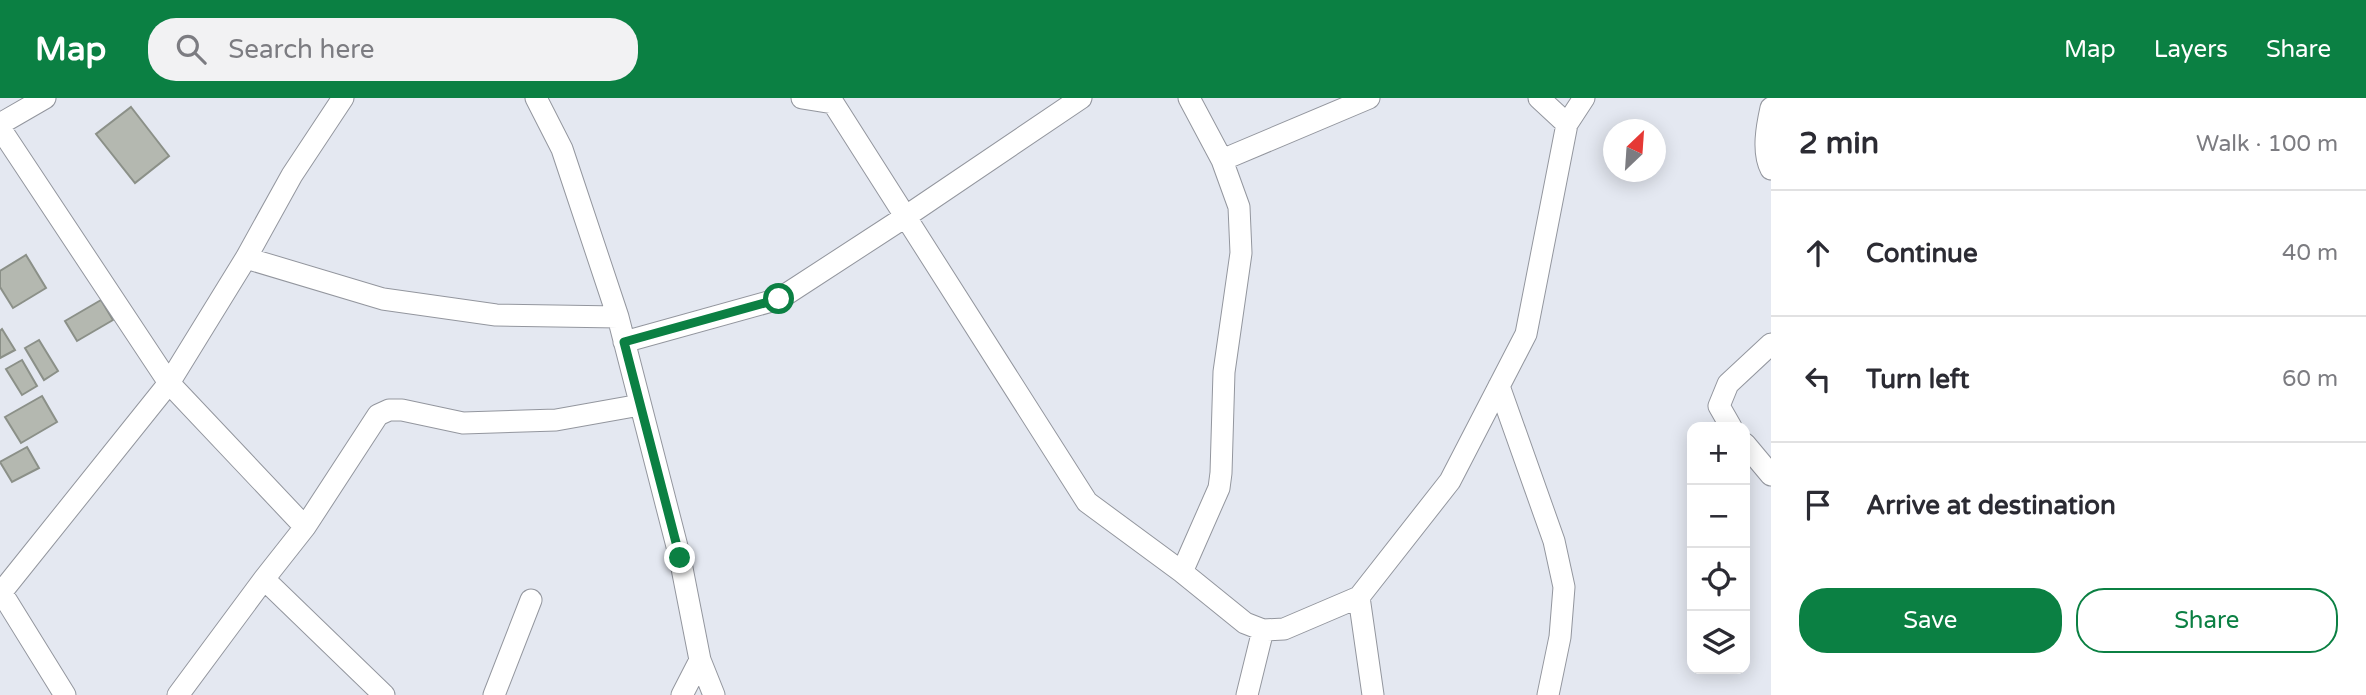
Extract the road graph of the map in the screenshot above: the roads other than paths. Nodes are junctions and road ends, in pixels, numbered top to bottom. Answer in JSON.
{"nodes":[{"id":1,"x":45,"y":98,"type":"edge"},
{"id":2,"x":343,"y":98,"type":"edge"},
{"id":3,"x":536,"y":98,"type":"edge"},
{"id":4,"x":802,"y":98,"type":"edge"},
{"id":5,"x":1081,"y":98,"type":"edge"},
{"id":6,"x":1189,"y":98,"type":"edge"},
{"id":7,"x":1369,"y":98,"type":"edge"},
{"id":8,"x":1539,"y":98,"type":"edge"},
{"id":9,"x":1584,"y":98,"type":"edge"},
{"id":10,"x":831,"y":101,"type":"edge"},
{"id":11,"x":1771,"y":108,"type":"edge"},
{"id":12,"x":1567,"y":124,"type":"junction"},
{"id":13,"x":0,"y":126,"type":"edge"},
{"id":14,"x":1222,"y":160,"type":"junction"},
{"id":15,"x":1771,"y":169,"type":"edge"},
{"id":16,"x":905,"y":217,"type":"junction"},
{"id":17,"x":246,"y":258,"type":"junction"},
{"id":18,"x":618,"y":317,"type":"junction"},
{"id":19,"x":624,"y":342,"type":"junction"},
{"id":20,"x":1771,"y":344,"type":"edge"},
{"id":21,"x":169,"y":383,"type":"junction"},
{"id":22,"x":1499,"y":386,"type":"junction"},
{"id":23,"x":640,"y":405,"type":"junction"},
{"id":24,"x":1728,"y":422,"type":"edge"},
{"id":25,"x":1750,"y":450,"type":"edge"},
{"id":26,"x":1771,"y":475,"type":"edge"},
{"id":27,"x":305,"y":527,"type":"junction"},
{"id":28,"x":1182,"y":572,"type":"junction"},
{"id":29,"x":264,"y":579,"type":"junction"},
{"id":30,"x":0,"y":592,"type":"edge"},
{"id":31,"x":1359,"y":597,"type":"junction"},
{"id":32,"x":531,"y":600,"type":"dead end"},
{"id":33,"x":1263,"y":630,"type":"junction"},
{"id":34,"x":700,"y":660,"type":"junction"},
{"id":35,"x":65,"y":695,"type":"edge"},
{"id":36,"x":178,"y":695,"type":"edge"},
{"id":37,"x":384,"y":695,"type":"edge"},
{"id":38,"x":494,"y":695,"type":"edge"},
{"id":39,"x":682,"y":695,"type":"edge"},
{"id":40,"x":713,"y":695,"type":"edge"},
{"id":41,"x":1247,"y":695,"type":"edge"},
{"id":42,"x":1373,"y":695,"type":"edge"},
{"id":43,"x":1548,"y":695,"type":"edge"}],
"edges":[{"from":1,"to":13,"type":"street"},
{"from":2,"to":17,"type":"street"},
{"from":3,"to":18,"type":"street"},
{"from":4,"to":10,"type":"street"},
{"from":5,"to":16,"type":"street"},
{"from":6,"to":14,"type":"street"},
{"from":7,"to":14,"type":"street"},
{"from":8,"to":12,"type":"street"},
{"from":9,"to":12,"type":"street"},
{"from":10,"to":16,"type":"street"},
{"from":11,"to":15,"type":"street"},
{"from":12,"to":22,"type":"street"},
{"from":13,"to":21,"type":"street"},
{"from":14,"to":28,"type":"street"},
{"from":16,"to":19,"type":"street"},
{"from":16,"to":28,"type":"street"},
{"from":17,"to":18,"type":"street"},
{"from":17,"to":21,"type":"street"},
{"from":18,"to":19,"type":"street"},
{"from":19,"to":23,"type":"street"},
{"from":20,"to":24,"type":"street"},
{"from":21,"to":27,"type":"street"},
{"from":21,"to":30,"type":"street"},
{"from":22,"to":31,"type":"street"},
{"from":22,"to":43,"type":"street"},
{"from":23,"to":27,"type":"street"},
{"from":23,"to":34,"type":"street"},
{"from":25,"to":26,"type":"street"},
{"from":27,"to":29,"type":"street"},
{"from":28,"to":33,"type":"street"},
{"from":29,"to":36,"type":"street"},
{"from":29,"to":37,"type":"street"},
{"from":30,"to":35,"type":"street"},
{"from":31,"to":33,"type":"street"},
{"from":31,"to":42,"type":"street"},
{"from":32,"to":38,"type":"street"},
{"from":33,"to":41,"type":"street"},
{"from":34,"to":39,"type":"street"},
{"from":34,"to":40,"type":"street"}]}
